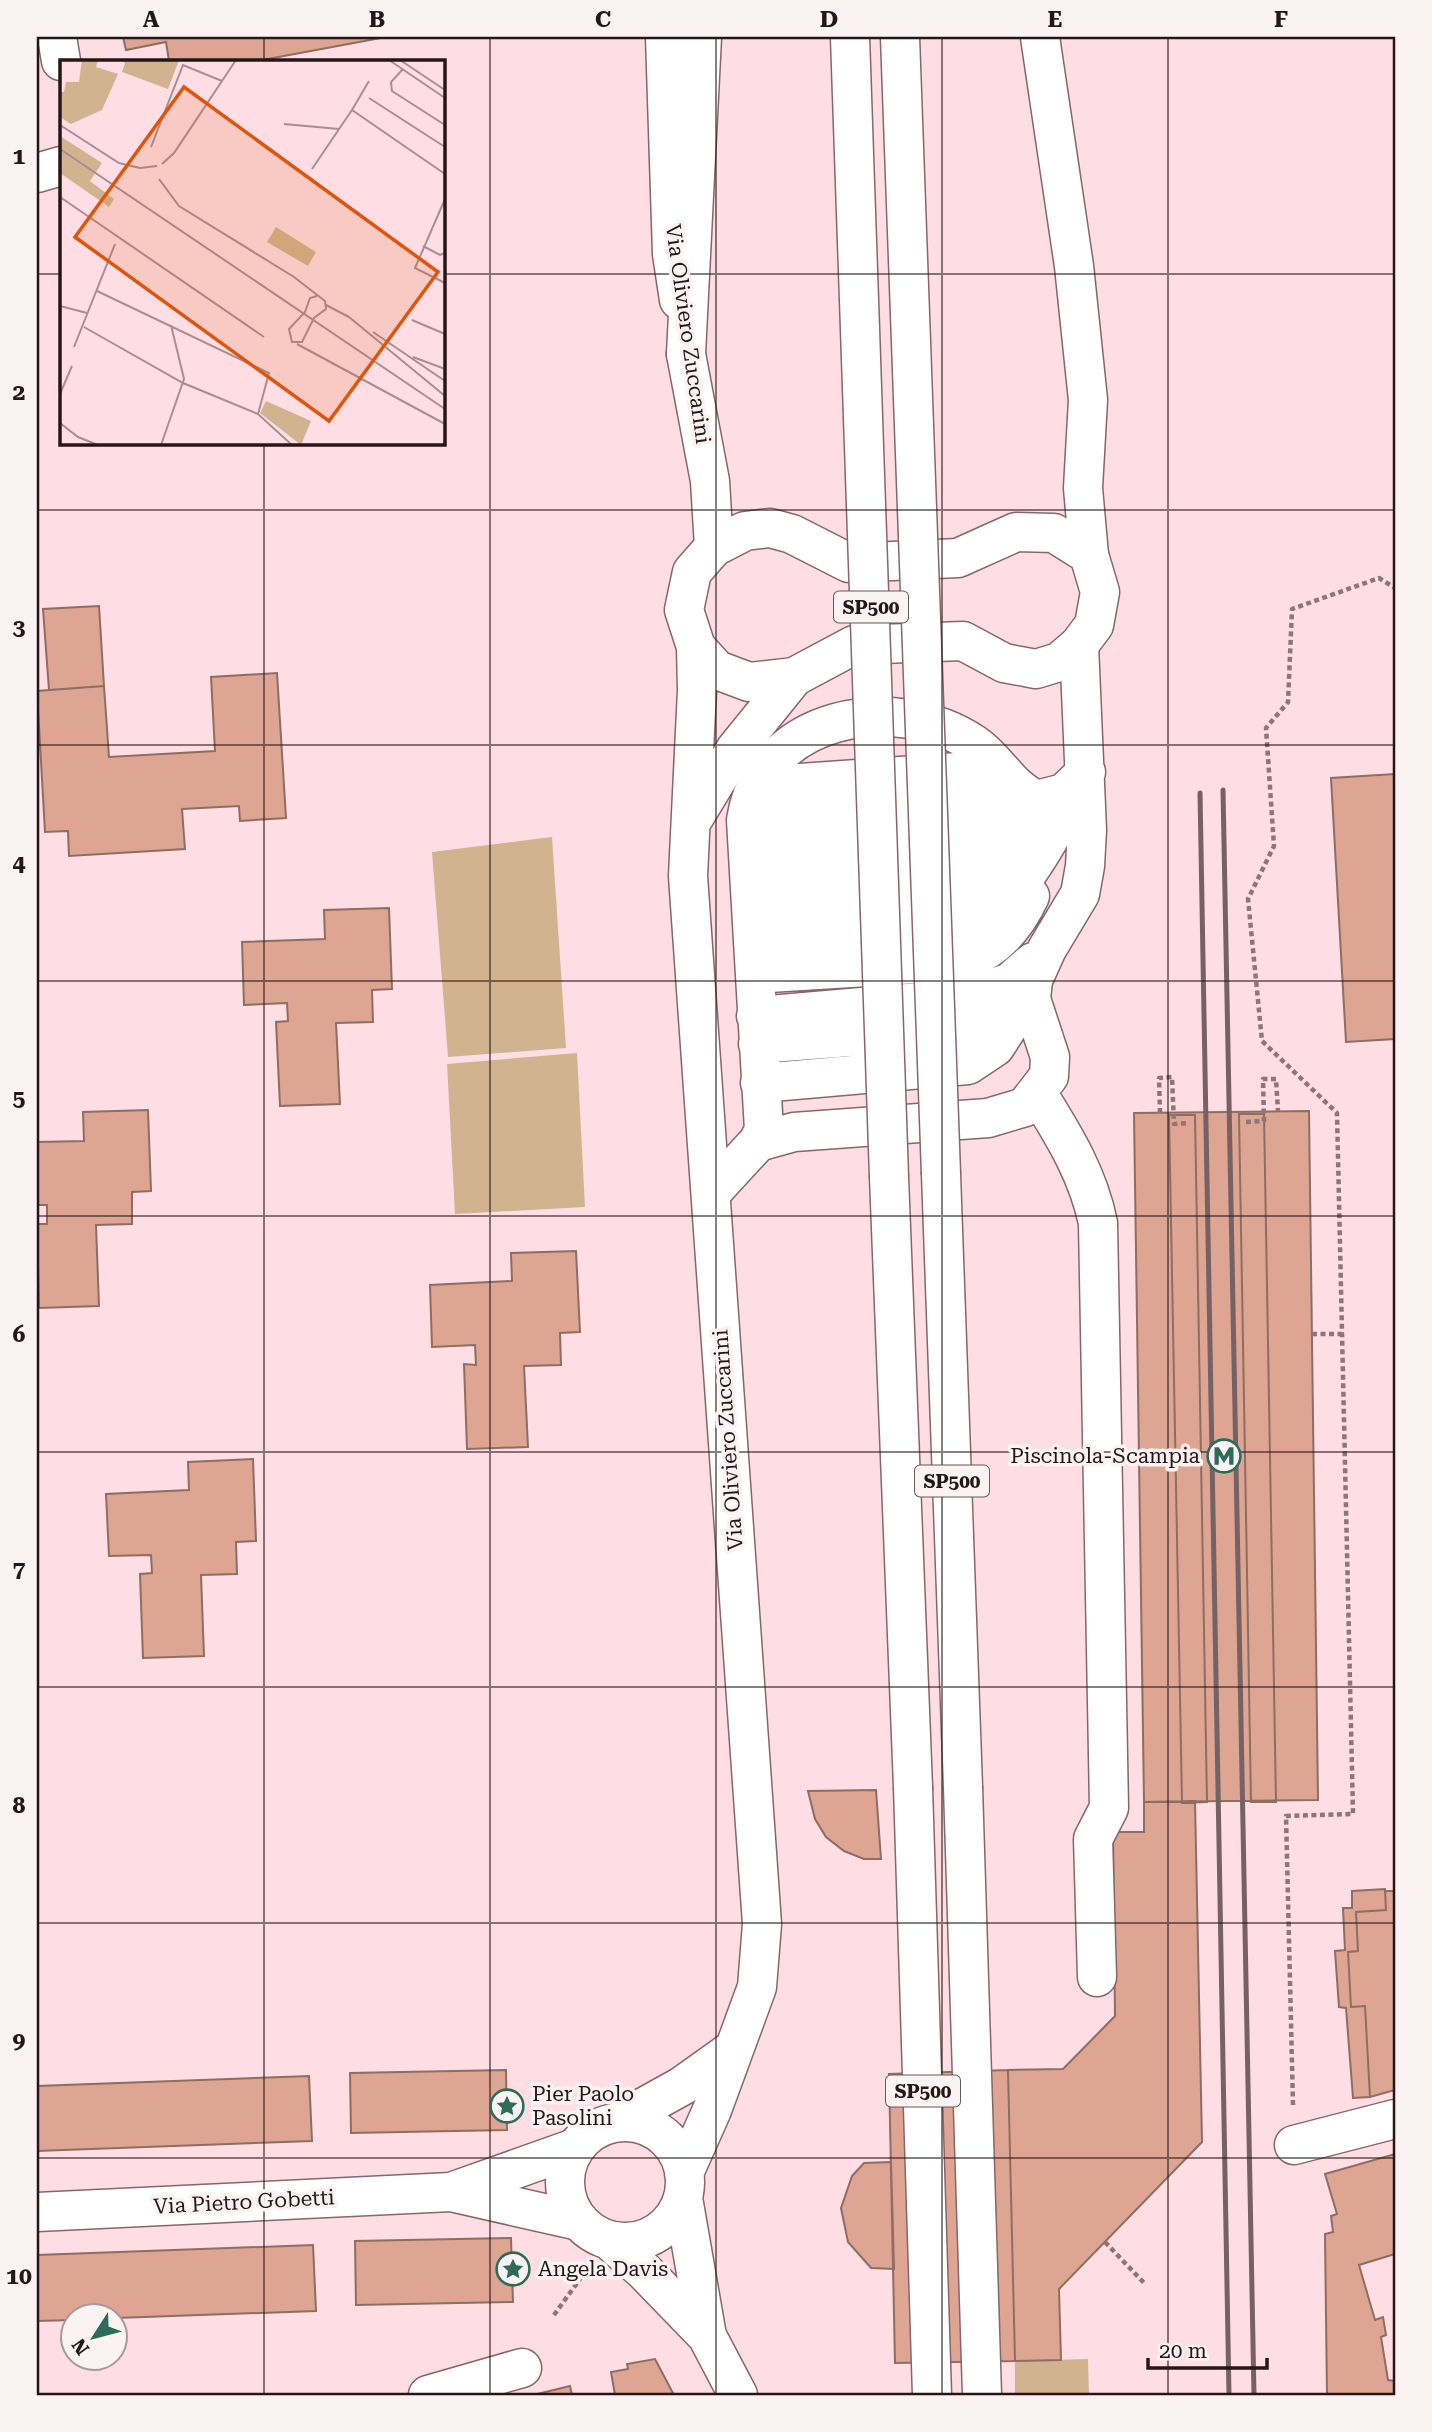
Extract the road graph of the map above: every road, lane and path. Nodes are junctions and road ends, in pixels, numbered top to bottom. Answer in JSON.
{"nodes":[{"id":1,"x":57,"y":37,"type":"edge"},
{"id":2,"x":665,"y":37,"type":"edge"},
{"id":3,"x":702,"y":37,"type":"edge"},
{"id":4,"x":850,"y":37,"type":"edge"},
{"id":5,"x":900,"y":37,"type":"edge"},
{"id":6,"x":1040,"y":37,"type":"edge"},
{"id":7,"x":61,"y":60,"type":"edge"},
{"id":8,"x":60,"y":166,"type":"edge"},
{"id":9,"x":37,"y":173,"type":"edge"},
{"id":10,"x":686,"y":354,"type":"junction"},
{"id":11,"x":714,"y":547,"type":"junction"},
{"id":12,"x":1089,"y":555,"type":"junction"},
{"id":13,"x":1395,"y":588,"type":"edge"},
{"id":14,"x":1079,"y":645,"type":"junction"},
{"id":15,"x":696,"y":647,"type":"junction"},
{"id":16,"x":794,"y":677,"type":"junction"},
{"id":17,"x":1053,"y":792,"type":"junction"},
{"id":18,"x":691,"y":823,"type":"junction"},
{"id":19,"x":751,"y":881,"type":"junction"},
{"id":20,"x":1031,"y":979,"type":"junction"},
{"id":21,"x":757,"y":1030,"type":"junction"},
{"id":22,"x":760,"y":1083,"type":"junction"},
{"id":23,"x":1038,"y":1094,"type":"junction"},
{"id":24,"x":1278,"y":1111,"type":"dead end"},
{"id":25,"x":1160,"y":1113,"type":"dead end"},
{"id":26,"x":1246,"y":1122,"type":"dead end"},
{"id":27,"x":1188,"y":1123,"type":"dead end"},
{"id":28,"x":758,"y":1142,"type":"junction"},
{"id":29,"x":711,"y":1193,"type":"junction"},
{"id":30,"x":1312,"y":1334,"type":"dead end"},
{"id":31,"x":1342,"y":1334,"type":"junction"},
{"id":32,"x":1097,"y":1977,"type":"dead end"},
{"id":33,"x":731,"y":2051,"type":"junction"},
{"id":34,"x":1395,"y":2119,"type":"edge"},
{"id":35,"x":617,"y":2122,"type":"junction"},
{"id":36,"x":1294,"y":2145,"type":"joint"},
{"id":37,"x":575,"y":2148,"type":"junction"},
{"id":38,"x":684,"y":2185,"type":"junction"},
{"id":39,"x":452,"y":2193,"type":"junction"},
{"id":40,"x":37,"y":2212,"type":"edge"},
{"id":41,"x":594,"y":2230,"type":"junction"},
{"id":42,"x":1105,"y":2242,"type":"dead end"},
{"id":43,"x":585,"y":2272,"type":"dead end"},
{"id":44,"x":1146,"y":2285,"type":"dead end"},
{"id":45,"x":554,"y":2315,"type":"dead end"},
{"id":46,"x":707,"y":2336,"type":"junction"},
{"id":47,"x":522,"y":2368,"type":"dead end"},
{"id":48,"x":428,"y":2395,"type":"edge"},
{"id":49,"x":738,"y":2395,"type":"edge"},
{"id":50,"x":932,"y":2395,"type":"edge"},
{"id":51,"x":982,"y":2395,"type":"edge"}],
"edges":[{"from":1,"to":7,"type":"main road"},
{"from":2,"to":10,"type":"main road","name":"Via Oliviero Zuccarini"},
{"from":3,"to":10,"type":"main road"},
{"from":4,"to":50,"type":"main road","number":"SP500","bridge":true},
{"from":5,"to":51,"type":"main road","number":"SP500","bridge":true},
{"from":6,"to":12,"type":"main road"},
{"from":8,"to":9,"type":"main road"},
{"from":10,"to":11,"type":"main road","name":"Via Oliviero Zuccarini"},
{"from":11,"to":12,"type":"main road","name":"Via Oliviero Zuccarini"},
{"from":11,"to":15,"type":"main road","name":"Via Oliviero Zuccarini"},
{"from":12,"to":14,"type":"main road","name":"Via Oliviero Zuccarini"},
{"from":13,"to":31,"type":"path"},
{"from":14,"to":16,"type":"main road","name":"Via Oliviero Zuccarini"},
{"from":14,"to":17,"type":"main road"},
{"from":15,"to":16,"type":"main road","name":"Via Oliviero Zuccarini"},
{"from":15,"to":18,"type":"main road","name":"Via Oliviero Zuccarini"},
{"from":16,"to":18,"type":"main road","name":"Via Oliviero Zuccarini"},
{"from":17,"to":19,"type":"main road"},
{"from":17,"to":19,"type":"main road"},
{"from":17,"to":19,"type":"main road"},
{"from":17,"to":19,"type":"main road"},
{"from":17,"to":20,"type":"main road"},
{"from":18,"to":29,"type":"main road","name":"Via Oliviero Zuccarini"},
{"from":19,"to":21,"type":"main road"},
{"from":20,"to":21,"type":"main road"},
{"from":20,"to":21,"type":"main road"},
{"from":20,"to":22,"type":"main road"},
{"from":20,"to":23,"type":"main road"},
{"from":21,"to":22,"type":"main road"},
{"from":22,"to":28,"type":"main road"},
{"from":23,"to":28,"type":"main road"},
{"from":23,"to":32,"type":"main road"},
{"from":24,"to":26,"type":"path"},
{"from":25,"to":27,"type":"path"},
{"from":28,"to":29,"type":"main road"},
{"from":29,"to":33,"type":"main road","name":"Via Oliviero Zuccarini"},
{"from":30,"to":31,"type":"path"},
{"from":31,"to":36,"type":"path"},
{"from":33,"to":35,"type":"main road","name":"Via Oliviero Zuccarini"},
{"from":33,"to":38,"type":"main road","name":"Via Oliviero Zuccarini"},
{"from":34,"to":36,"type":"main road"},
{"from":35,"to":37,"type":"main road","name":"Via Oliviero Zuccarini"},
{"from":35,"to":38,"type":"main road"},
{"from":37,"to":39,"type":"main road","name":"Via Pietro Gobetti"},
{"from":37,"to":41,"type":"main road"},
{"from":38,"to":41,"type":"main road","name":"Via Oliviero Zuccarini"},
{"from":38,"to":46,"type":"main road"},
{"from":39,"to":40,"type":"main road","name":"Via Pietro Gobetti"},
{"from":39,"to":41,"type":"main road","name":"Via Pietro Gobetti"},
{"from":41,"to":46,"type":"main road"},
{"from":42,"to":44,"type":"path"},
{"from":43,"to":45,"type":"path"},
{"from":46,"to":49,"type":"main road"},
{"from":47,"to":48,"type":"main road"}]}
